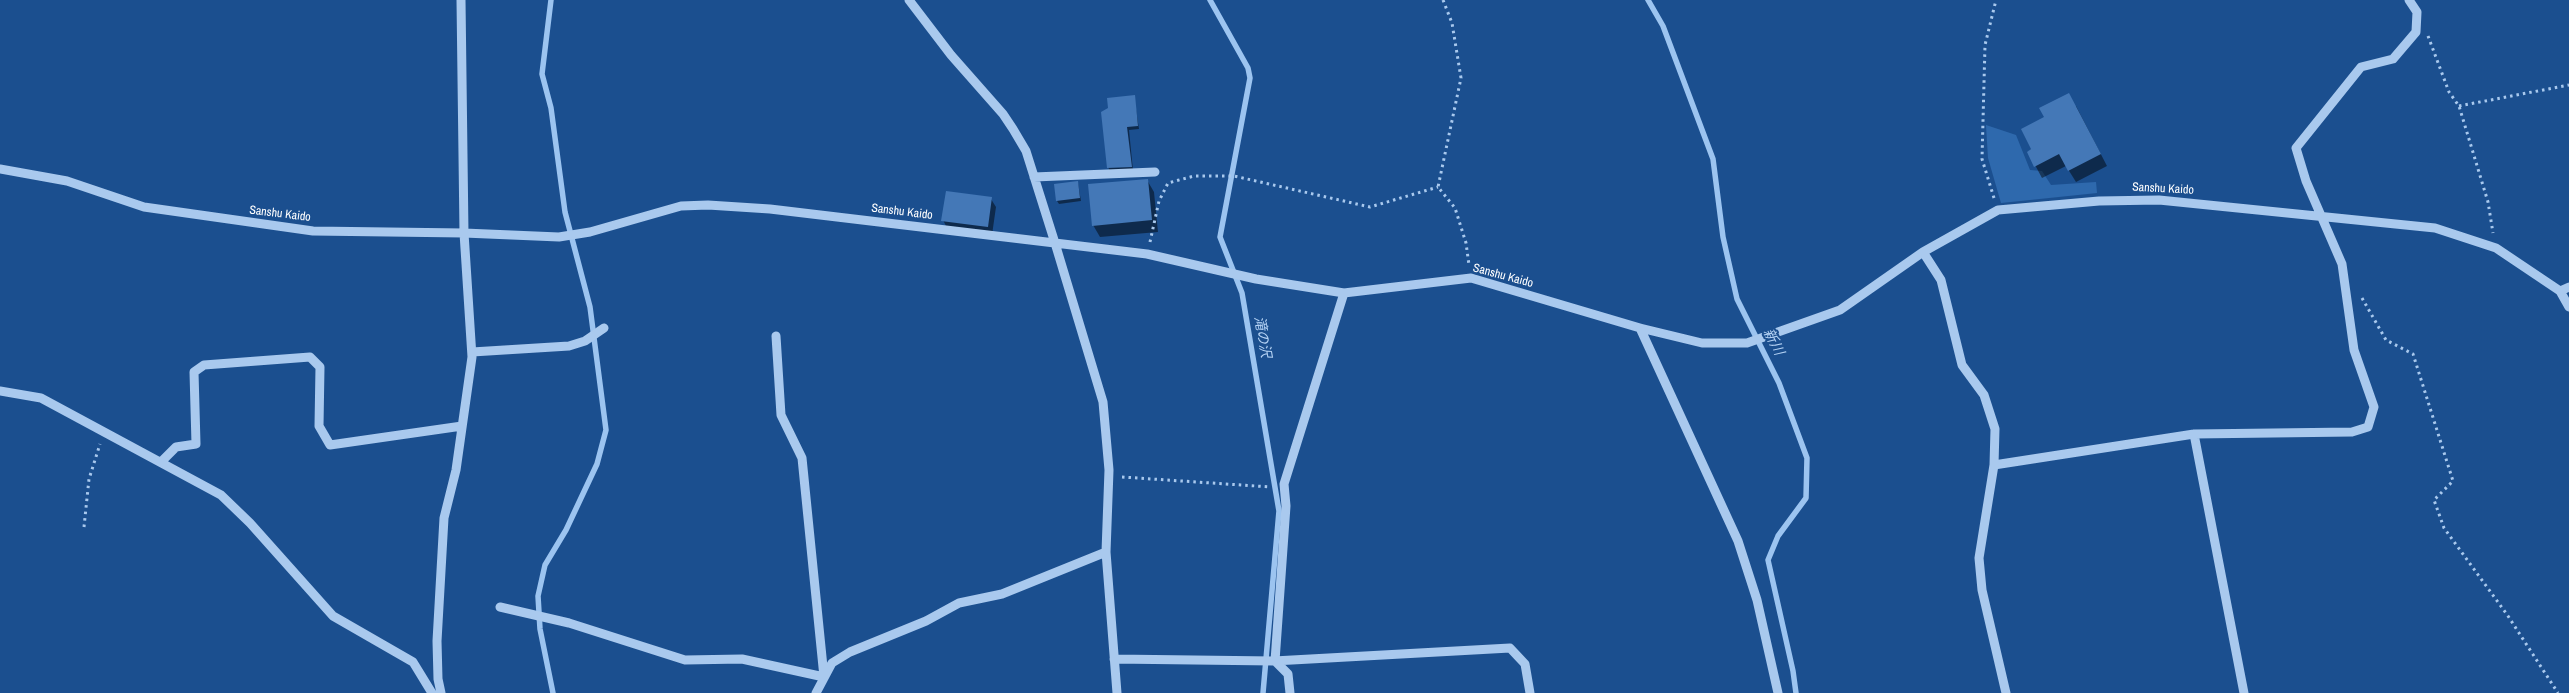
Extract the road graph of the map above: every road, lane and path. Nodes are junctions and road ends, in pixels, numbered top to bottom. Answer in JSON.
{"nodes":[{"id":1,"x":461,"y":0,"type":"edge"},
{"id":2,"x":909,"y":0,"type":"edge"},
{"id":3,"x":1443,"y":0,"type":"edge"},
{"id":4,"x":1996,"y":0,"type":"edge"},
{"id":5,"x":2409,"y":0,"type":"edge"},
{"id":6,"x":2417,"y":12,"type":"junction"},
{"id":7,"x":2569,"y":85,"type":"edge"},
{"id":8,"x":2459,"y":106,"type":"junction"},
{"id":9,"x":0,"y":169,"type":"edge"},
{"id":10,"x":1155,"y":172,"type":"dead end"},
{"id":11,"x":1034,"y":177,"type":"junction"},
{"id":12,"x":1438,"y":187,"type":"junction"},
{"id":13,"x":1998,"y":210,"type":"junction"},
{"id":14,"x":2321,"y":215,"type":"junction"},
{"id":15,"x":464,"y":233,"type":"junction"},
{"id":16,"x":1056,"y":243,"type":"junction"},
{"id":17,"x":2496,"y":248,"type":"junction"},
{"id":18,"x":1923,"y":252,"type":"junction"},
{"id":19,"x":1147,"y":254,"type":"junction"},
{"id":20,"x":1471,"y":278,"type":"junction"},
{"id":21,"x":2569,"y":287,"type":"edge"},
{"id":22,"x":2356,"y":290,"type":"dead end"},
{"id":23,"x":2560,"y":291,"type":"junction"},
{"id":24,"x":1344,"y":292,"type":"junction"},
{"id":25,"x":2569,"y":307,"type":"edge"},
{"id":26,"x":1640,"y":328,"type":"junction"},
{"id":27,"x":602,"y":329,"type":"dead end"},
{"id":28,"x":776,"y":336,"type":"dead end"},
{"id":29,"x":472,"y":352,"type":"junction"},
{"id":30,"x":0,"y":391,"type":"edge"},
{"id":31,"x":462,"y":426,"type":"junction"},
{"id":32,"x":104,"y":432,"type":"junction"},
{"id":33,"x":2194,"y":434,"type":"junction"},
{"id":34,"x":161,"y":462,"type":"junction"},
{"id":35,"x":1994,"y":465,"type":"junction"},
{"id":36,"x":1109,"y":476,"type":"junction"},
{"id":37,"x":1266,"y":487,"type":"dead end"},
{"id":38,"x":84,"y":527,"type":"dead end"},
{"id":39,"x":1106,"y":552,"type":"junction"},
{"id":40,"x":500,"y":607,"type":"dead end"},
{"id":41,"x":1114,"y":659,"type":"junction"},
{"id":42,"x":1275,"y":661,"type":"junction"},
{"id":43,"x":824,"y":677,"type":"junction"},
{"id":44,"x":432,"y":693,"type":"edge"},
{"id":45,"x":441,"y":693,"type":"edge"},
{"id":46,"x":816,"y":693,"type":"edge"},
{"id":47,"x":1117,"y":693,"type":"edge"},
{"id":48,"x":1290,"y":693,"type":"edge"},
{"id":49,"x":1530,"y":693,"type":"edge"},
{"id":50,"x":1778,"y":693,"type":"edge"},
{"id":51,"x":2006,"y":693,"type":"edge"},
{"id":52,"x":2244,"y":693,"type":"edge"},
{"id":53,"x":2558,"y":693,"type":"edge"}],
"edges":[{"from":1,"to":15,"type":"street"},
{"from":2,"to":11,"type":"street"},
{"from":3,"to":12,"type":"path"},
{"from":4,"to":13,"type":"path"},
{"from":5,"to":6,"type":"street"},
{"from":6,"to":8,"type":"path"},
{"from":6,"to":14,"type":"street"},
{"from":7,"to":8,"type":"path"},
{"from":8,"to":17,"type":"path"},
{"from":9,"to":15,"type":"street","name":"Sanshu Kaido"},
{"from":10,"to":11,"type":"street"},
{"from":11,"to":16,"type":"street"},
{"from":12,"to":19,"type":"path"},
{"from":12,"to":20,"type":"path"},
{"from":13,"to":14,"type":"street","name":"Sanshu Kaido"},
{"from":13,"to":18,"type":"street","name":"Sanshu Kaido"},
{"from":14,"to":17,"type":"street","name":"Sanshu Kaido"},
{"from":14,"to":33,"type":"street"},
{"from":15,"to":16,"type":"street","name":"Sanshu Kaido"},
{"from":15,"to":29,"type":"street"},
{"from":16,"to":19,"type":"street","name":"Sanshu Kaido"},
{"from":16,"to":36,"type":"street"},
{"from":17,"to":23,"type":"street","name":"Sanshu Kaido"},
{"from":18,"to":26,"type":"street","name":"Sanshu Kaido"},
{"from":18,"to":35,"type":"street"},
{"from":19,"to":24,"type":"street","name":"Sanshu Kaido"},
{"from":20,"to":24,"type":"street","name":"Sanshu Kaido"},
{"from":20,"to":26,"type":"street","name":"Sanshu Kaido"},
{"from":21,"to":23,"type":"street"},
{"from":22,"to":53,"type":"path"},
{"from":23,"to":25,"type":"street"},
{"from":24,"to":42,"type":"street"},
{"from":26,"to":50,"type":"street"},
{"from":27,"to":29,"type":"street"},
{"from":28,"to":43,"type":"street"},
{"from":29,"to":31,"type":"street"},
{"from":30,"to":32,"type":"street"},
{"from":31,"to":34,"type":"street"},
{"from":31,"to":45,"type":"street"},
{"from":32,"to":34,"type":"street"},
{"from":32,"to":38,"type":"path"},
{"from":33,"to":35,"type":"street"},
{"from":33,"to":52,"type":"street"},
{"from":34,"to":44,"type":"street"},
{"from":35,"to":51,"type":"street"},
{"from":36,"to":37,"type":"path"},
{"from":36,"to":39,"type":"street"},
{"from":39,"to":41,"type":"street"},
{"from":39,"to":43,"type":"street"},
{"from":40,"to":43,"type":"street"},
{"from":41,"to":42,"type":"street"},
{"from":41,"to":47,"type":"street"},
{"from":42,"to":48,"type":"street"},
{"from":42,"to":49,"type":"street"},
{"from":43,"to":46,"type":"street"}]}
